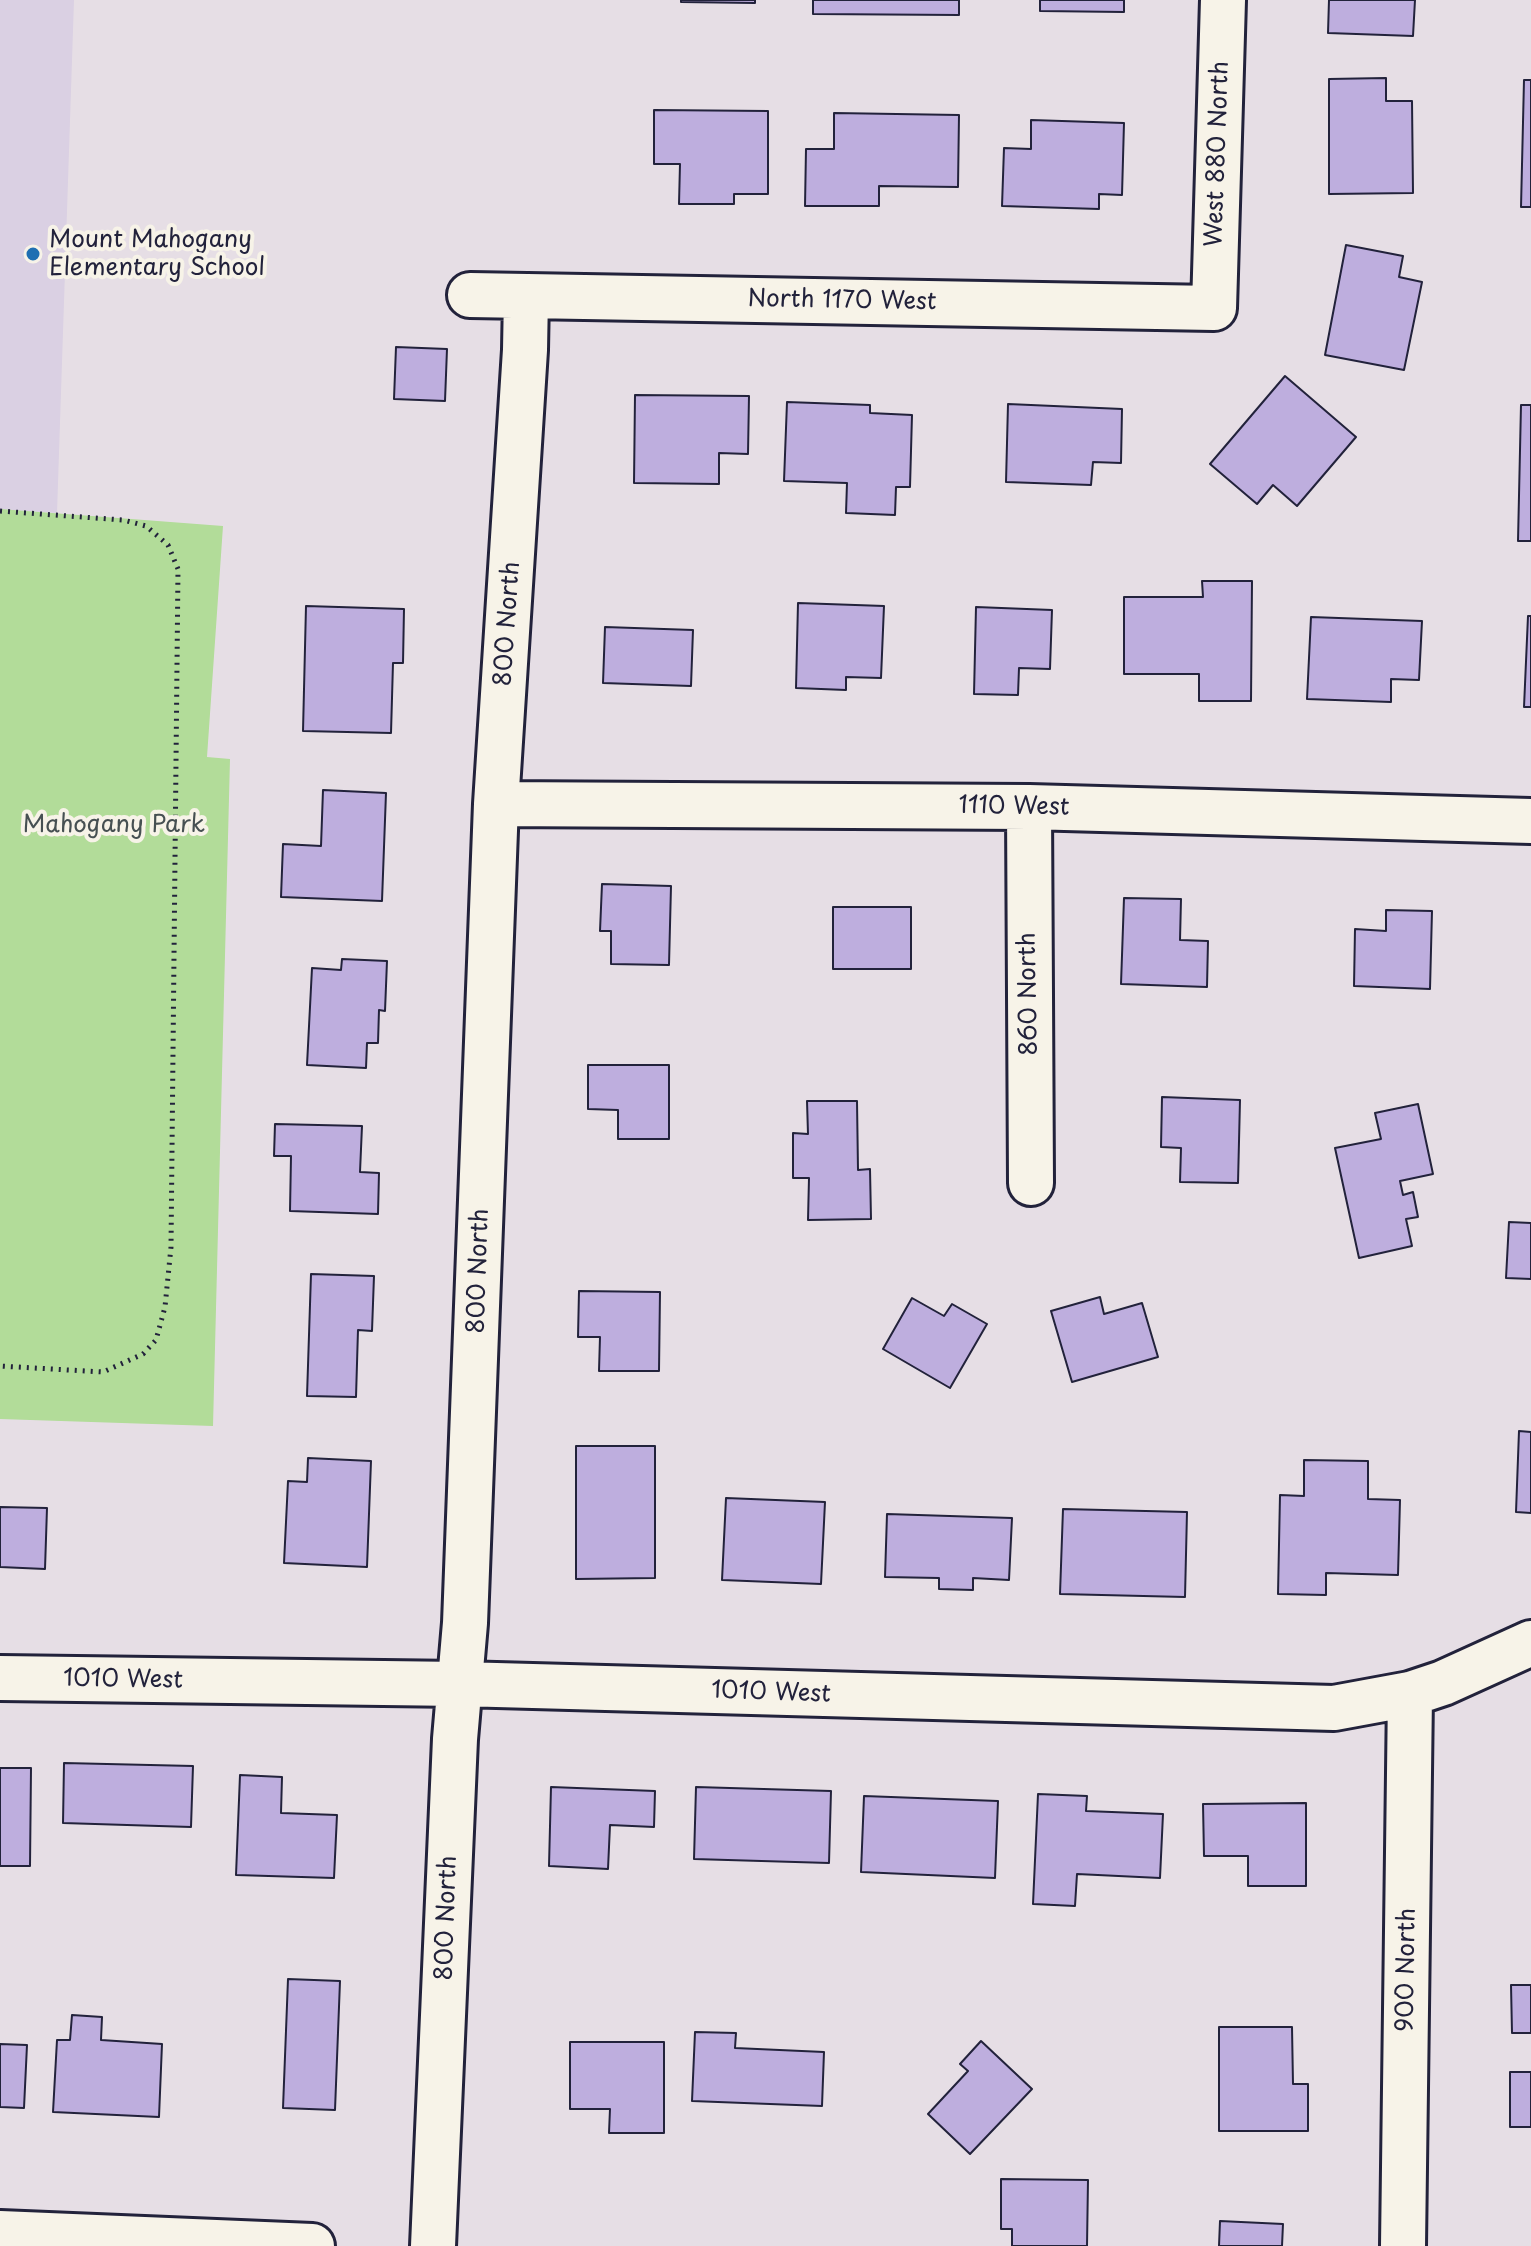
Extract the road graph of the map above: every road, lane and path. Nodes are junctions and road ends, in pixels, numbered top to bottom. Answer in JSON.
{"nodes":[{"id":1,"x":1223,"y":0,"type":"edge"},
{"id":2,"x":470,"y":295,"type":"dead end"},
{"id":3,"x":526,"y":296,"type":"junction"},
{"id":4,"x":1214,"y":308,"type":"joint"},
{"id":5,"x":0,"y":511,"type":"edge"},
{"id":6,"x":496,"y":804,"type":"junction"},
{"id":7,"x":1029,"y":807,"type":"junction"},
{"id":8,"x":1531,"y":821,"type":"edge"},
{"id":9,"x":1031,"y":1183,"type":"dead end"},
{"id":10,"x":0,"y":1366,"type":"edge"},
{"id":11,"x":1531,"y":1643,"type":"edge"},
{"id":12,"x":0,"y":1678,"type":"edge"},
{"id":13,"x":460,"y":1684,"type":"junction"},
{"id":14,"x":1410,"y":1694,"type":"junction"},
{"id":15,"x":0,"y":2233,"type":"edge"},
{"id":16,"x":312,"y":2246,"type":"edge"},
{"id":17,"x":433,"y":2246,"type":"edge"},
{"id":18,"x":1403,"y":2246,"type":"edge"}],
"edges":[{"from":1,"to":4,"type":"street","name":"West 880 North"},
{"from":2,"to":3,"type":"street","name":"North 1170 West"},
{"from":3,"to":4,"type":"street","name":"North 1170 West"},
{"from":3,"to":6,"type":"street","name":"800 North"},
{"from":5,"to":10,"type":"path"},
{"from":6,"to":7,"type":"street","name":"1110 West"},
{"from":6,"to":13,"type":"street","name":"800 North"},
{"from":7,"to":8,"type":"street","name":"1110 West"},
{"from":7,"to":9,"type":"street","name":"860 North"},
{"from":11,"to":14,"type":"street","name":"1010 West"},
{"from":12,"to":13,"type":"street","name":"1010 West"},
{"from":13,"to":14,"type":"street","name":"1010 West"},
{"from":13,"to":17,"type":"street","name":"800 North"},
{"from":14,"to":18,"type":"street","name":"900 North"},
{"from":15,"to":16,"type":"street"}]}
